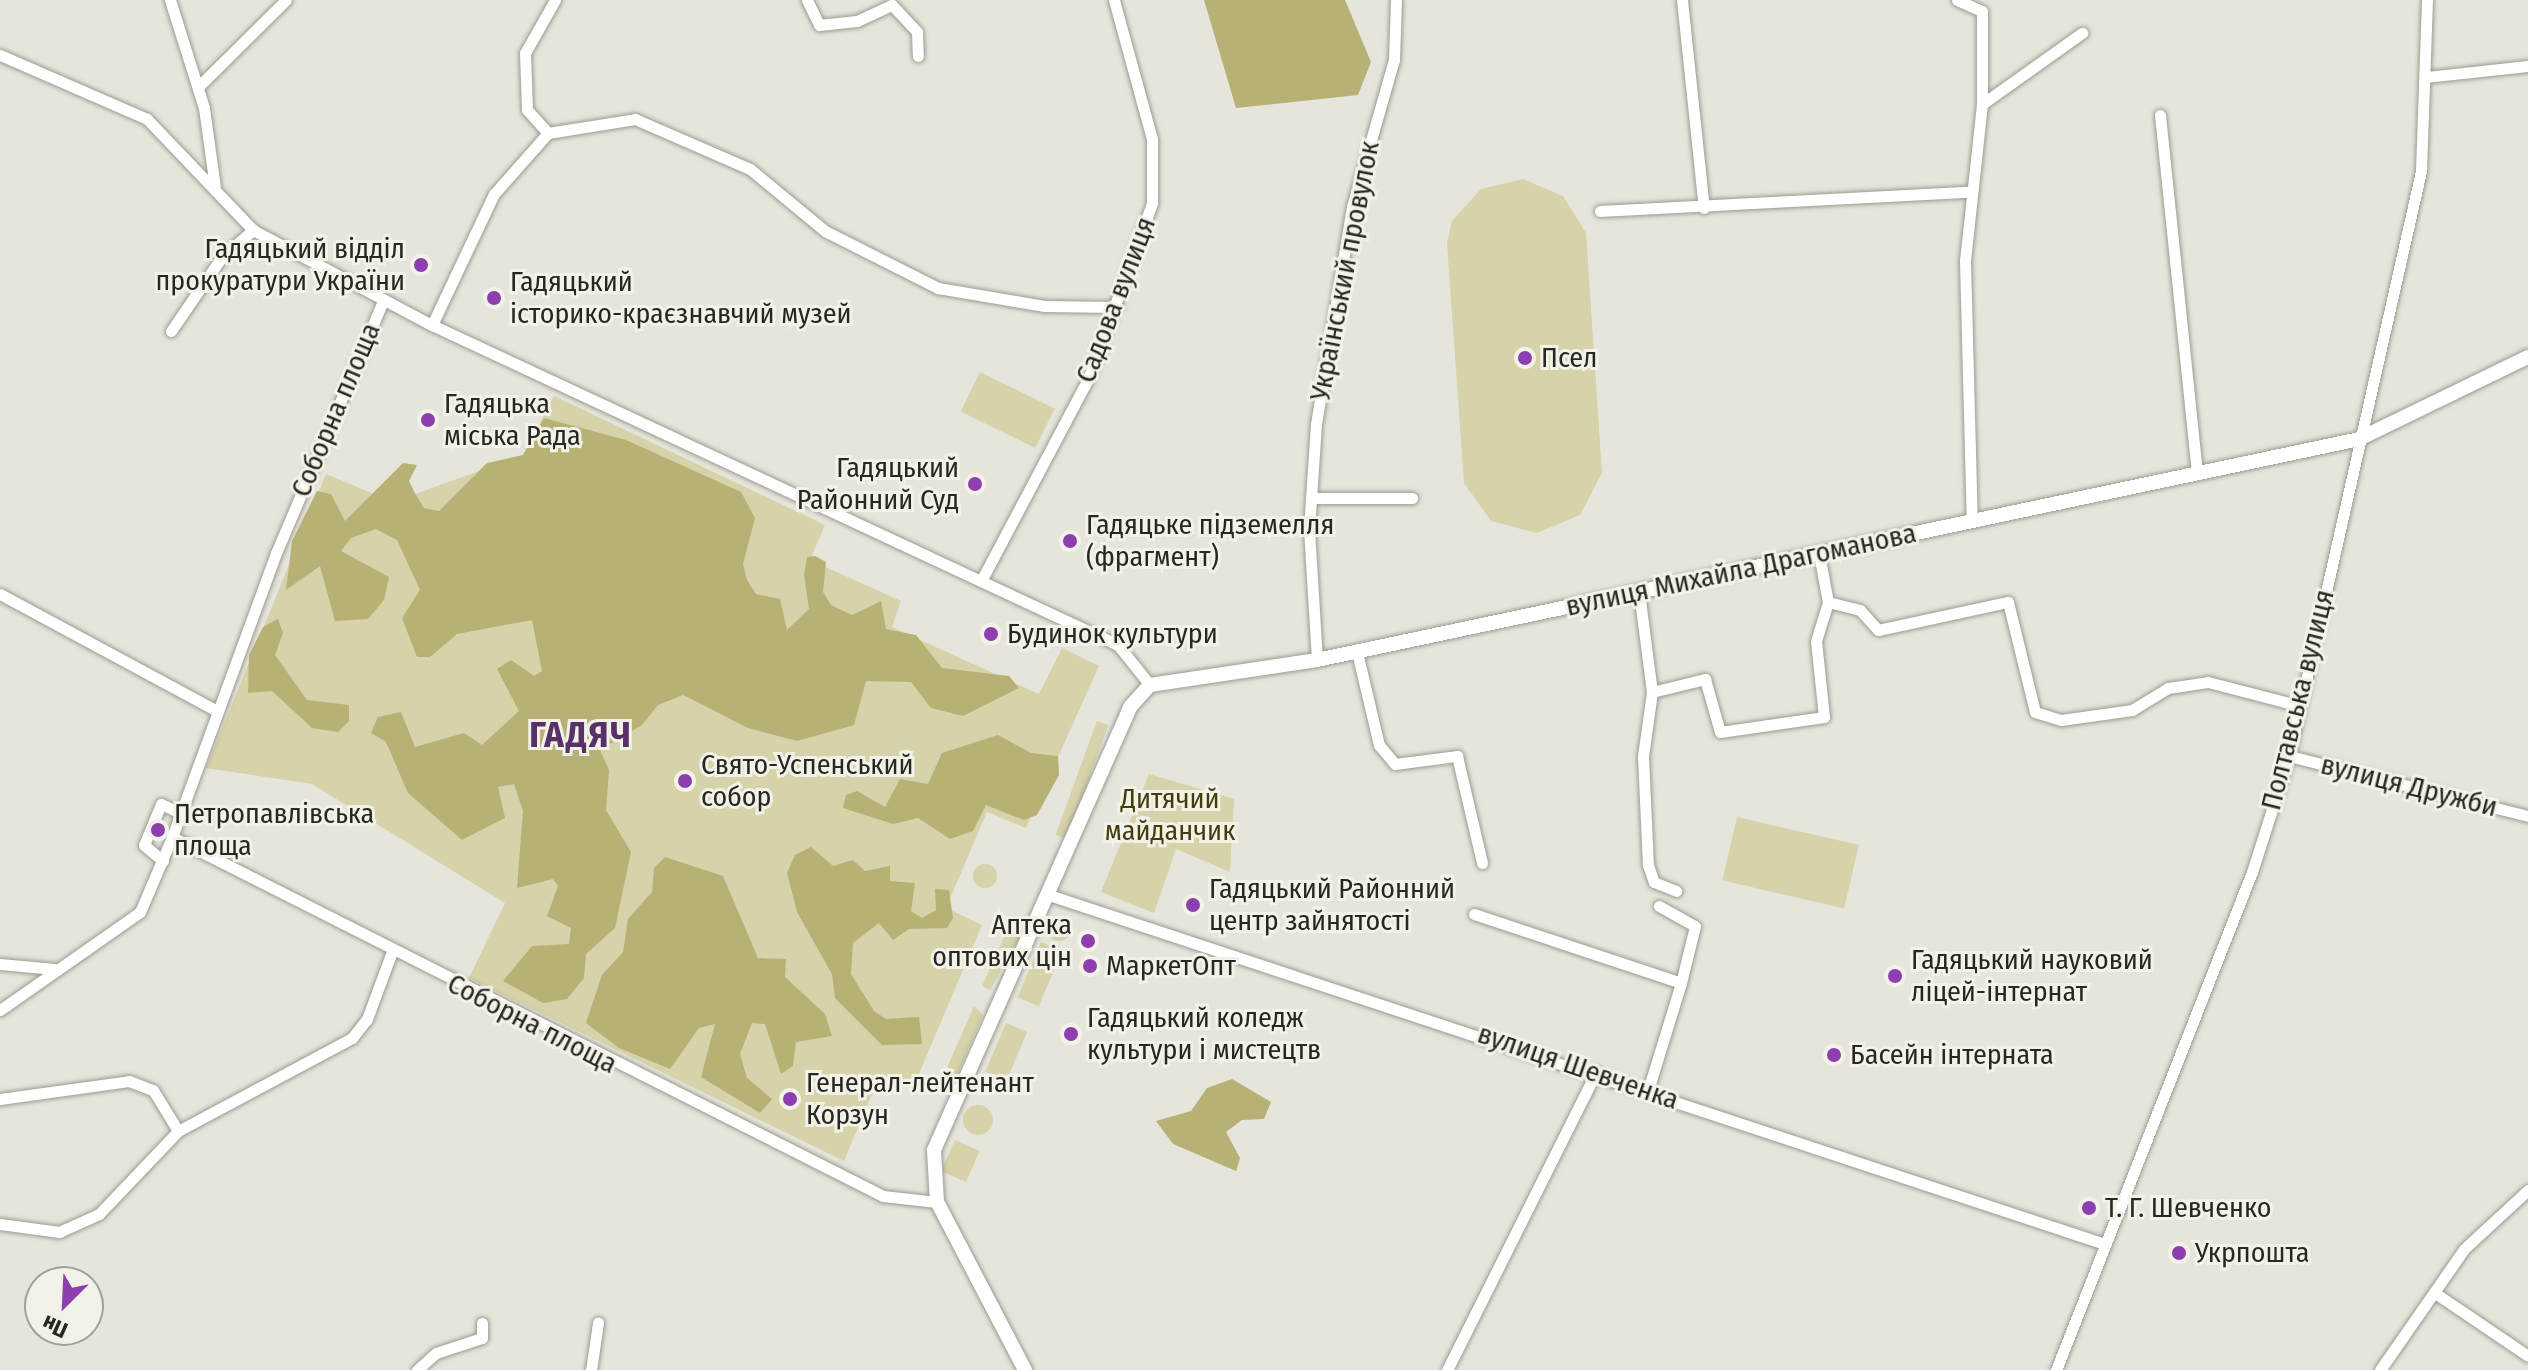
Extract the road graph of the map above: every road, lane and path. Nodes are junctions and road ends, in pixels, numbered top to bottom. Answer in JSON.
{"nodes":[{"id":1,"x":170,"y":0,"type":"edge"},
{"id":2,"x":286,"y":0,"type":"edge"},
{"id":3,"x":555,"y":0,"type":"edge"},
{"id":4,"x":807,"y":0,"type":"edge"},
{"id":5,"x":1114,"y":0,"type":"edge"},
{"id":6,"x":1396,"y":0,"type":"edge"},
{"id":7,"x":1682,"y":0,"type":"edge"},
{"id":8,"x":1957,"y":0,"type":"edge"},
{"id":9,"x":2427,"y":0,"type":"edge"},
{"id":10,"x":2082,"y":33,"type":"dead end"},
{"id":11,"x":0,"y":55,"type":"edge"},
{"id":12,"x":918,"y":56,"type":"dead end"},
{"id":13,"x":2528,"y":66,"type":"edge"},
{"id":14,"x":2426,"y":77,"type":"junction"},
{"id":15,"x":199,"y":86,"type":"junction"},
{"id":16,"x":1982,"y":104,"type":"junction"},
{"id":17,"x":2160,"y":115,"type":"dead end"},
{"id":18,"x":548,"y":133,"type":"junction"},
{"id":19,"x":215,"y":187,"type":"junction"},
{"id":20,"x":1968,"y":192,"type":"junction"},
{"id":21,"x":1704,"y":208,"type":"junction"},
{"id":22,"x":1600,"y":211,"type":"dead end"},
{"id":23,"x":253,"y":230,"type":"junction"},
{"id":24,"x":383,"y":301,"type":"junction"},
{"id":25,"x":1117,"y":307,"type":"junction"},
{"id":26,"x":432,"y":325,"type":"junction"},
{"id":27,"x":171,"y":331,"type":"dead end"},
{"id":28,"x":2528,"y":357,"type":"edge"},
{"id":29,"x":2359,"y":439,"type":"junction"},
{"id":30,"x":2197,"y":473,"type":"junction"},
{"id":31,"x":1311,"y":498,"type":"junction"},
{"id":32,"x":1412,"y":498,"type":"dead end"},
{"id":33,"x":1972,"y":521,"type":"junction"},
{"id":34,"x":1819,"y":554,"type":"junction"},
{"id":35,"x":981,"y":581,"type":"junction"},
{"id":36,"x":1639,"y":592,"type":"junction"},
{"id":37,"x":0,"y":594,"type":"edge"},
{"id":38,"x":1828,"y":602,"type":"junction"},
{"id":39,"x":1357,"y":652,"type":"junction"},
{"id":40,"x":1317,"y":660,"type":"junction"},
{"id":41,"x":1150,"y":685,"type":"junction"},
{"id":42,"x":1652,"y":692,"type":"junction"},
{"id":43,"x":2300,"y":706,"type":"junction"},
{"id":44,"x":215,"y":710,"type":"junction"},
{"id":45,"x":2289,"y":756,"type":"junction"},
{"id":46,"x":180,"y":813,"type":"junction"},
{"id":47,"x":2528,"y":816,"type":"edge"},
{"id":48,"x":172,"y":837,"type":"junction"},
{"id":49,"x":163,"y":861,"type":"junction"},
{"id":50,"x":1482,"y":863,"type":"dead end"},
{"id":51,"x":1676,"y":891,"type":"dead end"},
{"id":52,"x":1049,"y":895,"type":"junction"},
{"id":53,"x":1659,"y":906,"type":"dead end"},
{"id":54,"x":1474,"y":914,"type":"dead end"},
{"id":55,"x":391,"y":954,"type":"junction"},
{"id":56,"x":0,"y":964,"type":"edge"},
{"id":57,"x":55,"y":969,"type":"junction"},
{"id":58,"x":1681,"y":983,"type":"junction"},
{"id":59,"x":0,"y":1010,"type":"edge"},
{"id":60,"x":1596,"y":1072,"type":"junction"},
{"id":61,"x":1648,"y":1090,"type":"junction"},
{"id":62,"x":0,"y":1099,"type":"edge"},
{"id":63,"x":178,"y":1131,"type":"junction"},
{"id":64,"x":2528,"y":1190,"type":"edge"},
{"id":65,"x":937,"y":1202,"type":"junction"},
{"id":66,"x":0,"y":1224,"type":"edge"},
{"id":67,"x":2105,"y":1244,"type":"junction"},
{"id":68,"x":2435,"y":1293,"type":"junction"},
{"id":69,"x":482,"y":1323,"type":"dead end"},
{"id":70,"x":598,"y":1323,"type":"dead end"},
{"id":71,"x":2528,"y":1356,"type":"edge"},
{"id":72,"x":417,"y":1370,"type":"edge"},
{"id":73,"x":591,"y":1370,"type":"edge"},
{"id":74,"x":1025,"y":1370,"type":"edge"},
{"id":75,"x":1447,"y":1370,"type":"edge"},
{"id":76,"x":2056,"y":1370,"type":"edge"},
{"id":77,"x":2380,"y":1370,"type":"edge"}],
"edges":[{"from":1,"to":15,"type":"street"},
{"from":2,"to":15,"type":"street"},
{"from":3,"to":18,"type":"street"},
{"from":4,"to":12,"type":"street"},
{"from":5,"to":25,"type":"street","name":"Садова вулиця"},
{"from":6,"to":31,"type":"street","name":"Український провулок"},
{"from":7,"to":21,"type":"street"},
{"from":8,"to":16,"type":"street"},
{"from":9,"to":14,"type":"street","name":"Полтавська вулиця"},
{"from":10,"to":16,"type":"street"},
{"from":11,"to":19,"type":"street"},
{"from":13,"to":14,"type":"street"},
{"from":14,"to":29,"type":"street","name":"Полтавська вулиця"},
{"from":15,"to":19,"type":"street"},
{"from":16,"to":20,"type":"street"},
{"from":17,"to":30,"type":"street"},
{"from":18,"to":25,"type":"street"},
{"from":18,"to":26,"type":"street"},
{"from":19,"to":23,"type":"street"},
{"from":20,"to":21,"type":"street"},
{"from":20,"to":33,"type":"street"},
{"from":21,"to":22,"type":"street"},
{"from":23,"to":24,"type":"street"},
{"from":23,"to":27,"type":"street"},
{"from":24,"to":26,"type":"street"},
{"from":24,"to":44,"type":"street","name":"Соборна площа"},
{"from":25,"to":35,"type":"street","name":"Садова вулиця"},
{"from":26,"to":35,"type":"street"},
{"from":28,"to":29,"type":"street","name":"вулиця Михайла Драгоманова"},
{"from":29,"to":30,"type":"street","name":"вулиця Михайла Драгоманова"},
{"from":29,"to":43,"type":"street","name":"Полтавська вулиця"},
{"from":30,"to":33,"type":"street","name":"вулиця Михайла Драгоманова"},
{"from":31,"to":32,"type":"street"},
{"from":31,"to":40,"type":"street","name":"Український провулок"},
{"from":33,"to":34,"type":"street","name":"вулиця Михайла Драгоманова"},
{"from":34,"to":36,"type":"street","name":"вулиця Михайла Драгоманова"},
{"from":34,"to":38,"type":"street"},
{"from":35,"to":41,"type":"street"},
{"from":36,"to":39,"type":"street","name":"вулиця Михайла Драгоманова"},
{"from":36,"to":42,"type":"street"},
{"from":37,"to":44,"type":"street"},
{"from":38,"to":42,"type":"street"},
{"from":38,"to":43,"type":"street"},
{"from":39,"to":40,"type":"street","name":"вулиця Михайла Драгоманова"},
{"from":39,"to":50,"type":"street"},
{"from":40,"to":41,"type":"street","name":"вулиця Михайла Драгоманова"},
{"from":41,"to":52,"type":"street"},
{"from":42,"to":51,"type":"street"},
{"from":43,"to":45,"type":"street","name":"Полтавська вулиця"},
{"from":44,"to":46,"type":"street","name":"Соборна площа"},
{"from":45,"to":47,"type":"street","name":"вулиця Дружби"},
{"from":45,"to":67,"type":"street","name":"Полтавська вулиця"},
{"from":46,"to":48,"type":"street","name":"Соборна площа"},
{"from":46,"to":49,"type":"street"},
{"from":48,"to":49,"type":"street"},
{"from":48,"to":55,"type":"street","name":"Соборна площа"},
{"from":49,"to":57,"type":"street"},
{"from":52,"to":60,"type":"street","name":"вулиця Шевченка"},
{"from":52,"to":65,"type":"street"},
{"from":53,"to":58,"type":"street"},
{"from":54,"to":58,"type":"street"},
{"from":55,"to":63,"type":"street"},
{"from":55,"to":65,"type":"street","name":"Соборна площа"},
{"from":56,"to":57,"type":"street"},
{"from":57,"to":59,"type":"street"},
{"from":58,"to":61,"type":"street"},
{"from":60,"to":61,"type":"street","name":"вулиця Шевченка"},
{"from":60,"to":75,"type":"street"},
{"from":61,"to":67,"type":"street","name":"вулиця Шевченка"},
{"from":62,"to":63,"type":"street"},
{"from":63,"to":66,"type":"street"},
{"from":64,"to":68,"type":"street"},
{"from":65,"to":74,"type":"street"},
{"from":67,"to":76,"type":"street","name":"Полтавська вулиця"},
{"from":68,"to":71,"type":"street"},
{"from":68,"to":77,"type":"street"},
{"from":69,"to":72,"type":"street"},
{"from":70,"to":73,"type":"street"}]}
